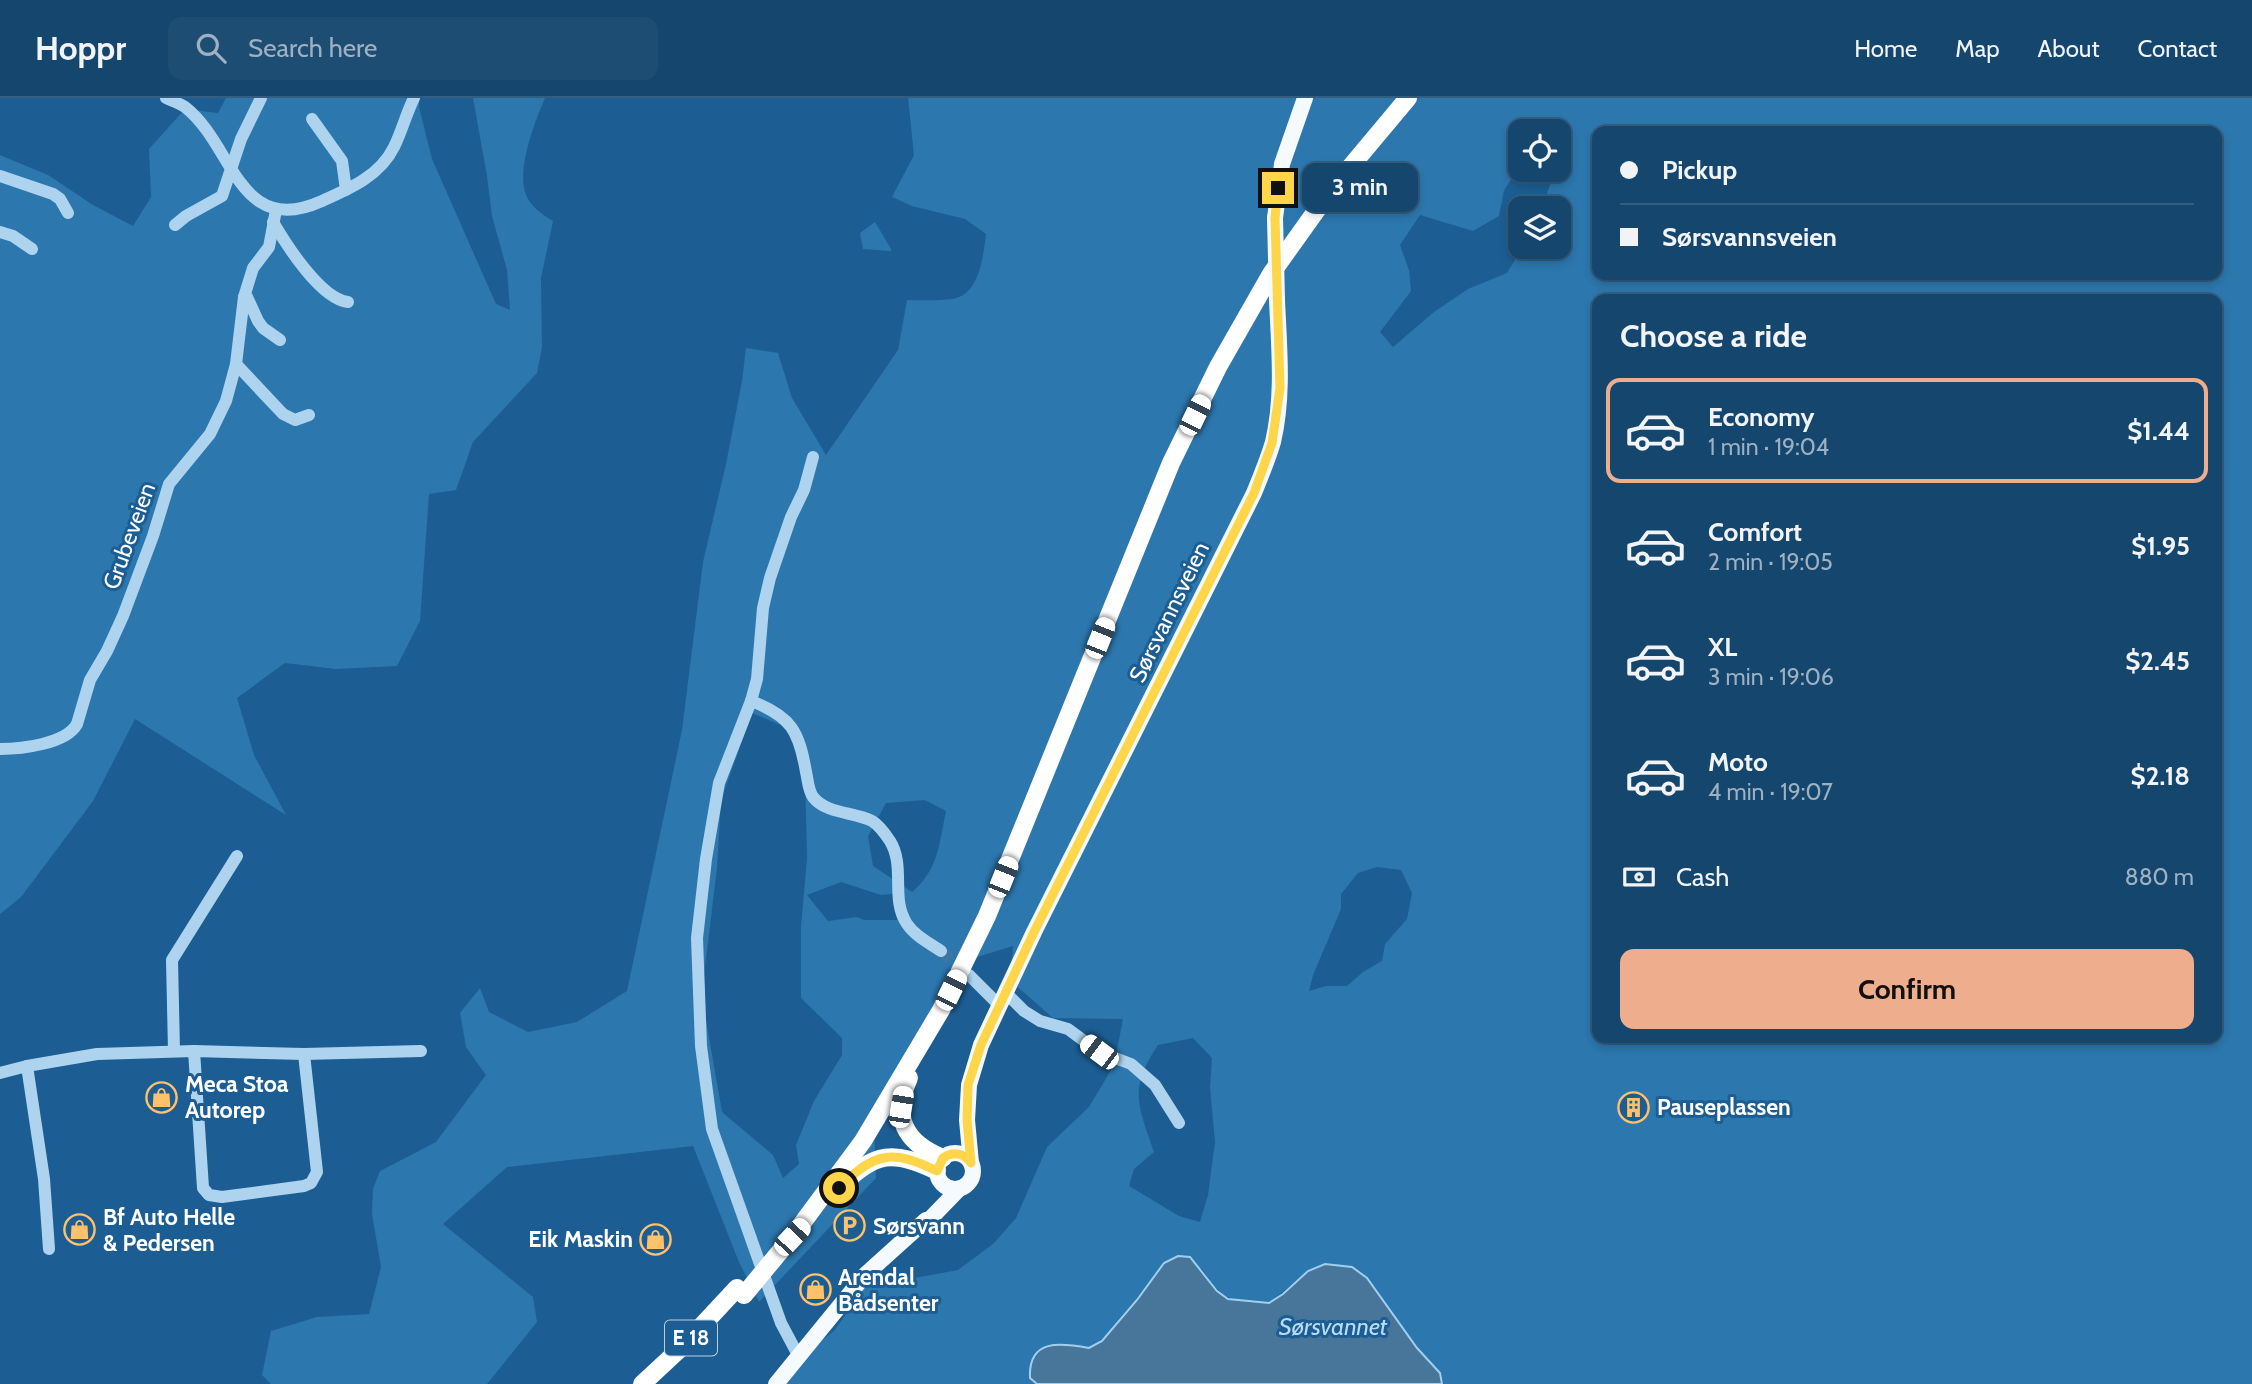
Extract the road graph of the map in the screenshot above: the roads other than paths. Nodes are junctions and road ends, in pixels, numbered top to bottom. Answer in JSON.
{"nodes":[{"id":1,"x":166,"y":98,"type":"edge"},
{"id":2,"x":261,"y":98,"type":"edge"},
{"id":3,"x":414,"y":98,"type":"edge"},
{"id":4,"x":1305,"y":98,"type":"edge"},
{"id":5,"x":1397,"y":98,"type":"edge"},
{"id":6,"x":1408,"y":98,"type":"edge"},
{"id":7,"x":312,"y":119,"type":"dead end"},
{"id":8,"x":230,"y":169,"type":"junction"},
{"id":9,"x":0,"y":176,"type":"edge"},
{"id":10,"x":346,"y":190,"type":"junction"},
{"id":11,"x":68,"y":213,"type":"dead end"},
{"id":12,"x":274,"y":216,"type":"junction"},
{"id":13,"x":175,"y":225,"type":"dead end"},
{"id":14,"x":0,"y":232,"type":"edge"},
{"id":15,"x":32,"y":249,"type":"dead end"},
{"id":16,"x":244,"y":296,"type":"junction"},
{"id":17,"x":348,"y":302,"type":"dead end"},
{"id":18,"x":280,"y":340,"type":"dead end"},
{"id":19,"x":236,"y":365,"type":"junction"},
{"id":20,"x":309,"y":415,"type":"dead end"},
{"id":21,"x":813,"y":457,"type":"dead end"},
{"id":22,"x":751,"y":702,"type":"junction"},
{"id":23,"x":0,"y":749,"type":"edge"},
{"id":24,"x":237,"y":856,"type":"dead end"},
{"id":25,"x":941,"y":951,"type":"tunnel mouth"},
{"id":26,"x":969,"y":975,"type":"tunnel mouth"},
{"id":27,"x":1002,"y":999,"type":"junction"},
{"id":28,"x":941,"y":1010,"type":"junction"},
{"id":29,"x":174,"y":1051,"type":"junction"},
{"id":30,"x":194,"y":1051,"type":"junction"},
{"id":31,"x":421,"y":1051,"type":"dead end"},
{"id":32,"x":304,"y":1054,"type":"junction"},
{"id":33,"x":27,"y":1066,"type":"junction"},
{"id":34,"x":0,"y":1073,"type":"edge"},
{"id":35,"x":967,"y":1120,"type":"junction"},
{"id":36,"x":1179,"y":1123,"type":"dead end"},
{"id":37,"x":971,"y":1163,"type":"junction"},
{"id":38,"x":942,"y":1166,"type":"junction"},
{"id":39,"x":959,"y":1189,"type":"junction"},
{"id":40,"x":926,"y":1220,"type":"junction"},
{"id":41,"x":789,"y":1235,"type":"junction"},
{"id":42,"x":49,"y":1249,"type":"dead end"},
{"id":43,"x":741,"y":1292,"type":"junction"},
{"id":44,"x":798,"y":1355,"type":"junction"},
{"id":45,"x":642,"y":1384,"type":"edge"},
{"id":46,"x":656,"y":1384,"type":"edge"},
{"id":47,"x":776,"y":1384,"type":"edge"}],
"edges":[{"from":1,"to":8,"type":"street"},
{"from":2,"to":8,"type":"street"},
{"from":3,"to":10,"type":"street"},
{"from":4,"to":27,"type":"main road","name":"Sørsvannsveien","bridge":true},
{"from":5,"to":41,"type":"highway","number":"E 18"},
{"from":6,"to":28,"type":"highway","number":"E 18"},
{"from":7,"to":10,"type":"street"},
{"from":8,"to":12,"type":"street"},
{"from":8,"to":13,"type":"street"},
{"from":9,"to":11,"type":"street"},
{"from":10,"to":12,"type":"street"},
{"from":12,"to":16,"type":"street","name":"Grubeveien"},
{"from":12,"to":17,"type":"street"},
{"from":14,"to":15,"type":"street"},
{"from":16,"to":18,"type":"street"},
{"from":16,"to":19,"type":"street","name":"Grubeveien"},
{"from":19,"to":20,"type":"street"},
{"from":19,"to":23,"type":"street","name":"Grubeveien"},
{"from":21,"to":22,"type":"street"},
{"from":22,"to":25,"type":"street"},
{"from":22,"to":44,"type":"street"},
{"from":24,"to":29,"type":"street"},
{"from":26,"to":27,"type":"street"},
{"from":27,"to":35,"type":"main road","name":"Sørsvannsveien"},
{"from":27,"to":36,"type":"street"},
{"from":28,"to":38,"type":"highway","number":"E 18"},
{"from":28,"to":41,"type":"highway","number":"E 18"},
{"from":29,"to":30,"type":"street"},
{"from":29,"to":33,"type":"street"},
{"from":30,"to":32,"type":"street"},
{"from":30,"to":32,"type":"street"},
{"from":31,"to":32,"type":"street"},
{"from":33,"to":34,"type":"street"},
{"from":33,"to":42,"type":"street"},
{"from":35,"to":37,"type":"main road","name":"Sørsvannsveien"},
{"from":35,"to":38,"type":"main road","name":"Sørsvannsveien"},
{"from":37,"to":38,"type":"main road"},
{"from":37,"to":39,"type":"main road"},
{"from":38,"to":39,"type":"main road"},
{"from":38,"to":40,"type":"main road","name":"Sørsvannsveien"},
{"from":38,"to":41,"type":"highway","number":"E 18"},
{"from":39,"to":40,"type":"main road","name":"Sørsvannsveien"},
{"from":40,"to":44,"type":"main road","name":"Sørsvannsveien"},
{"from":41,"to":43,"type":"highway","number":"E 18","bridge":true},
{"from":43,"to":45,"type":"highway","number":"E 18"},
{"from":43,"to":46,"type":"highway","number":"E 18"},
{"from":44,"to":47,"type":"main road","name":"Sørsvannsveien"}]}
